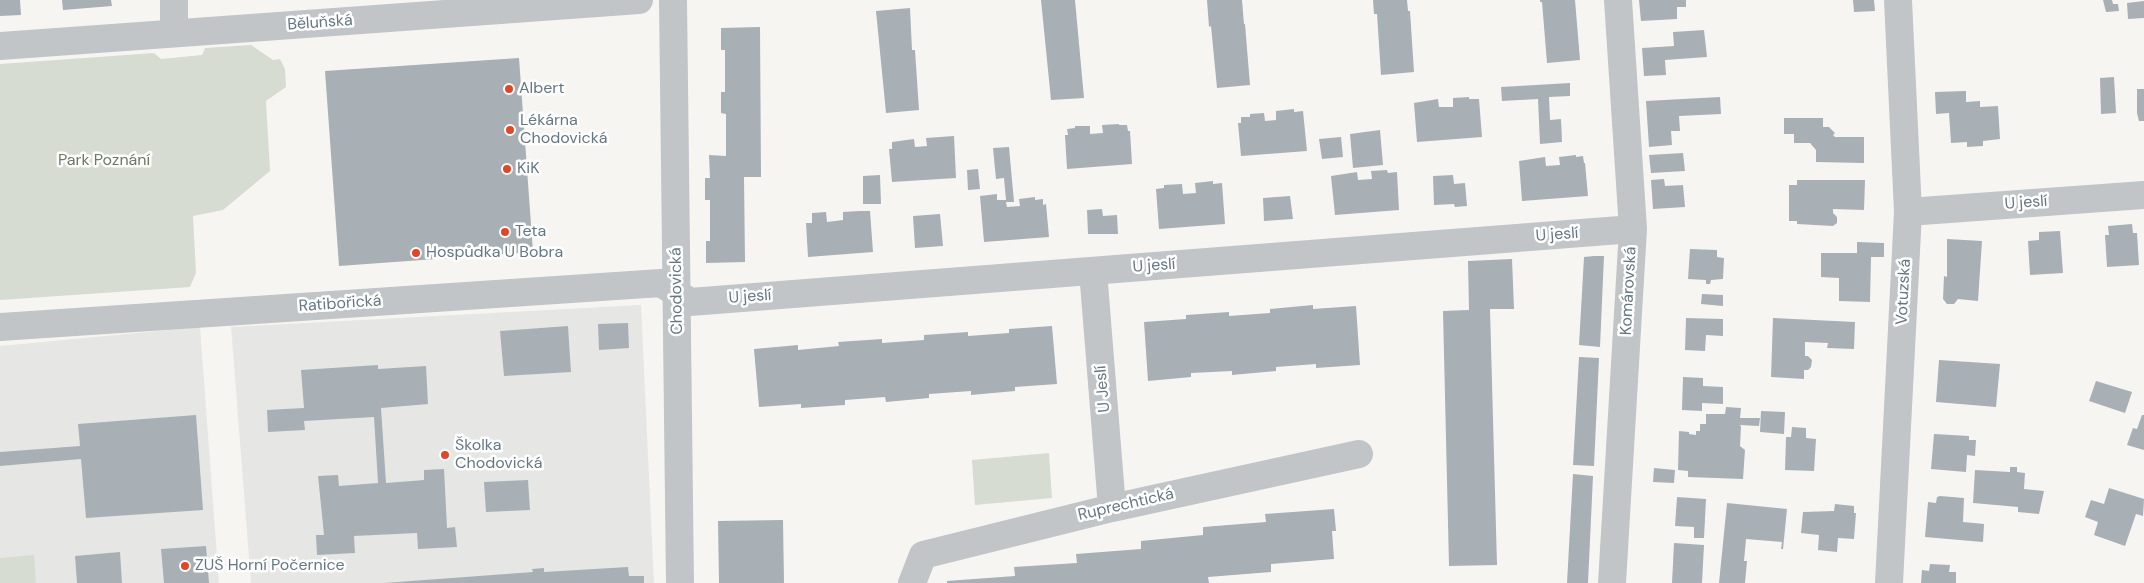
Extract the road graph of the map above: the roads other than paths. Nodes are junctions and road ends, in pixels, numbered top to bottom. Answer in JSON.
{"nodes":[{"id":1,"x":174,"y":0,"type":"edge"},
{"id":2,"x":640,"y":0,"type":"edge"},
{"id":3,"x":673,"y":0,"type":"edge"},
{"id":4,"x":1618,"y":0,"type":"edge"},
{"id":5,"x":1898,"y":0,"type":"edge"},
{"id":6,"x":174,"y":34,"type":"junction"},
{"id":7,"x":0,"y":46,"type":"edge"},
{"id":8,"x":2144,"y":195,"type":"edge"},
{"id":9,"x":1908,"y":212,"type":"junction"},
{"id":10,"x":1633,"y":229,"type":"junction"},
{"id":11,"x":1093,"y":271,"type":"junction"},
{"id":12,"x":676,"y":294,"type":"junction"},
{"id":13,"x":0,"y":327,"type":"edge"},
{"id":14,"x":1359,"y":454,"type":"dead end"},
{"id":15,"x":1112,"y":508,"type":"junction"},
{"id":16,"x":680,"y":583,"type":"edge"},
{"id":17,"x":912,"y":583,"type":"edge"},
{"id":18,"x":1612,"y":583,"type":"edge"},
{"id":19,"x":1889,"y":583,"type":"edge"}],
"edges":[{"from":1,"to":6,"type":"street"},
{"from":2,"to":6,"type":"street","name":"Běluňská"},
{"from":3,"to":12,"type":"street","name":"Chodovická"},
{"from":4,"to":10,"type":"street","name":"Komárovská"},
{"from":5,"to":9,"type":"street","name":"Votuzská"},
{"from":6,"to":7,"type":"street","name":"Běluňská"},
{"from":8,"to":9,"type":"street","name":"U jeslí"},
{"from":9,"to":19,"type":"street","name":"Votuzská"},
{"from":10,"to":11,"type":"street","name":"U jeslí"},
{"from":10,"to":18,"type":"street","name":"Komárovská"},
{"from":11,"to":12,"type":"street","name":"U jeslí"},
{"from":11,"to":15,"type":"street","name":"U Jeslí"},
{"from":12,"to":13,"type":"street","name":"Ratibořická"},
{"from":12,"to":16,"type":"street","name":"Chodovická"},
{"from":14,"to":15,"type":"street","name":"Ruprechtická"},
{"from":15,"to":17,"type":"street","name":"Ruprechtická"}]}
